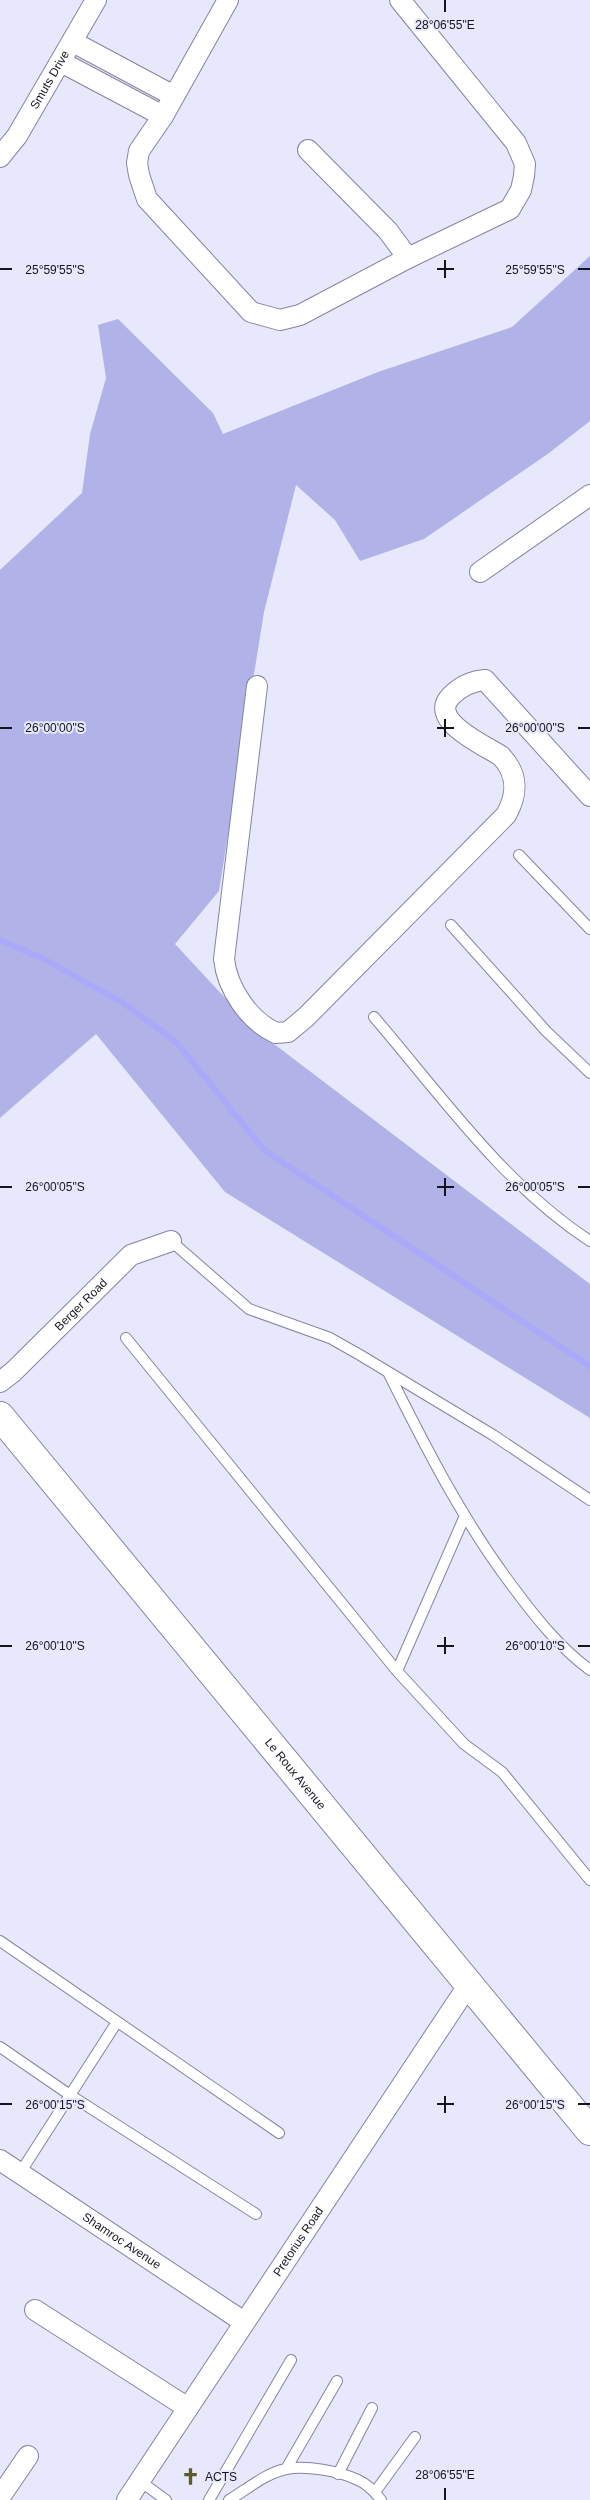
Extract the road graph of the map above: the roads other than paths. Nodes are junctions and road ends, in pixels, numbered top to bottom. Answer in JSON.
{"nodes":[{"id":1,"x":96,"y":0,"type":"edge"},
{"id":2,"x":228,"y":0,"type":"edge"},
{"id":3,"x":400,"y":0,"type":"edge"},
{"id":4,"x":73,"y":42,"type":"junction"},
{"id":5,"x":61,"y":62,"type":"junction"},
{"id":6,"x":174,"y":96,"type":"junction"},
{"id":7,"x":163,"y":116,"type":"junction"},
{"id":8,"x":308,"y":150,"type":"dead end"},
{"id":9,"x":0,"y":157,"type":"edge"},
{"id":10,"x":408,"y":258,"type":"junction"},
{"id":11,"x":590,"y":495,"type":"edge"},
{"id":12,"x":480,"y":572,"type":"dead end"},
{"id":13,"x":257,"y":686,"type":"dead end"},
{"id":14,"x":590,"y":796,"type":"edge"},
{"id":15,"x":519,"y":855,"type":"dead end"},
{"id":16,"x":451,"y":925,"type":"dead end"},
{"id":17,"x":590,"y":929,"type":"edge"},
{"id":18,"x":374,"y":1017,"type":"dead end"},
{"id":19,"x":590,"y":1073,"type":"edge"},
{"id":20,"x":590,"y":1240,"type":"edge"},
{"id":21,"x":171,"y":1241,"type":"joint"},
{"id":22,"x":126,"y":1338,"type":"dead end"},
{"id":23,"x":389,"y":1374,"type":"junction"},
{"id":24,"x":0,"y":1382,"type":"edge"},
{"id":25,"x":0,"y":1416,"type":"edge"},
{"id":26,"x":590,"y":1500,"type":"edge"},
{"id":27,"x":464,"y":1518,"type":"junction"},
{"id":28,"x":590,"y":1670,"type":"edge"},
{"id":29,"x":397,"y":1671,"type":"junction"},
{"id":30,"x":590,"y":1880,"type":"edge"},
{"id":31,"x":0,"y":1942,"type":"edge"},
{"id":32,"x":469,"y":1984,"type":"junction"},
{"id":33,"x":117,"y":2022,"type":"junction"},
{"id":34,"x":0,"y":2047,"type":"edge"},
{"id":35,"x":70,"y":2095,"type":"junction"},
{"id":36,"x":590,"y":2132,"type":"edge"},
{"id":37,"x":280,"y":2133,"type":"dead end"},
{"id":38,"x":0,"y":2160,"type":"edge"},
{"id":39,"x":20,"y":2173,"type":"junction"},
{"id":40,"x":256,"y":2214,"type":"dead end"},
{"id":41,"x":35,"y":2310,"type":"dead end"},
{"id":42,"x":244,"y":2322,"type":"junction"},
{"id":43,"x":290,"y":2360,"type":"dead end"},
{"id":44,"x":337,"y":2381,"type":"dead end"},
{"id":45,"x":188,"y":2408,"type":"junction"},
{"id":46,"x":372,"y":2408,"type":"dead end"},
{"id":47,"x":415,"y":2438,"type":"dead end"},
{"id":48,"x":28,"y":2456,"type":"dead end"},
{"id":49,"x":286,"y":2469,"type":"junction"},
{"id":50,"x":338,"y":2474,"type":"junction"},
{"id":51,"x":140,"y":2481,"type":"junction"},
{"id":52,"x":0,"y":2497,"type":"edge"},
{"id":53,"x":379,"y":2498,"type":"edge"},
{"id":54,"x":127,"y":2500,"type":"edge"},
{"id":55,"x":166,"y":2500,"type":"edge"},
{"id":56,"x":209,"y":2500,"type":"edge"},
{"id":57,"x":229,"y":2500,"type":"edge"}],
"edges":[{"from":1,"to":4,"type":"street","name":"Smuts Drive"},
{"from":2,"to":6,"type":"street"},
{"from":3,"to":10,"type":"street"},
{"from":4,"to":5,"type":"street","name":"Smuts Drive"},
{"from":4,"to":6,"type":"street"},
{"from":5,"to":7,"type":"street"},
{"from":5,"to":9,"type":"street","name":"Smuts Drive"},
{"from":6,"to":7,"type":"street"},
{"from":7,"to":10,"type":"street"},
{"from":8,"to":10,"type":"street"},
{"from":11,"to":12,"type":"street"},
{"from":13,"to":14,"type":"street"},
{"from":15,"to":17,"type":"lane"},
{"from":16,"to":19,"type":"lane"},
{"from":18,"to":20,"type":"lane"},
{"from":21,"to":23,"type":"lane"},
{"from":21,"to":24,"type":"street","name":"Berger Road"},
{"from":22,"to":29,"type":"lane"},
{"from":23,"to":26,"type":"lane"},
{"from":23,"to":27,"type":"lane"},
{"from":25,"to":32,"type":"main road","name":"Le Roux Avenue"},
{"from":27,"to":28,"type":"lane"},
{"from":27,"to":29,"type":"lane"},
{"from":29,"to":30,"type":"lane"},
{"from":31,"to":33,"type":"lane"},
{"from":32,"to":36,"type":"main road","name":"Le Roux Avenue"},
{"from":32,"to":42,"type":"street","name":"Pretorius Road"},
{"from":33,"to":35,"type":"lane"},
{"from":33,"to":37,"type":"lane"},
{"from":34,"to":35,"type":"lane"},
{"from":35,"to":39,"type":"lane"},
{"from":35,"to":40,"type":"lane"},
{"from":38,"to":39,"type":"street","name":"Shamroc Avenue"},
{"from":39,"to":42,"type":"street","name":"Shamroc Avenue"},
{"from":41,"to":45,"type":"street"},
{"from":42,"to":45,"type":"street","name":"Pretorius Road"},
{"from":43,"to":56,"type":"lane"},
{"from":44,"to":49,"type":"lane"},
{"from":45,"to":51,"type":"street","name":"Pretorius Road"},
{"from":46,"to":50,"type":"lane"},
{"from":47,"to":53,"type":"lane"},
{"from":48,"to":52,"type":"street"},
{"from":49,"to":50,"type":"lane"},
{"from":49,"to":57,"type":"lane"},
{"from":50,"to":53,"type":"lane"},
{"from":51,"to":54,"type":"street","name":"Pretorius Road"},
{"from":51,"to":55,"type":"lane"}]}
